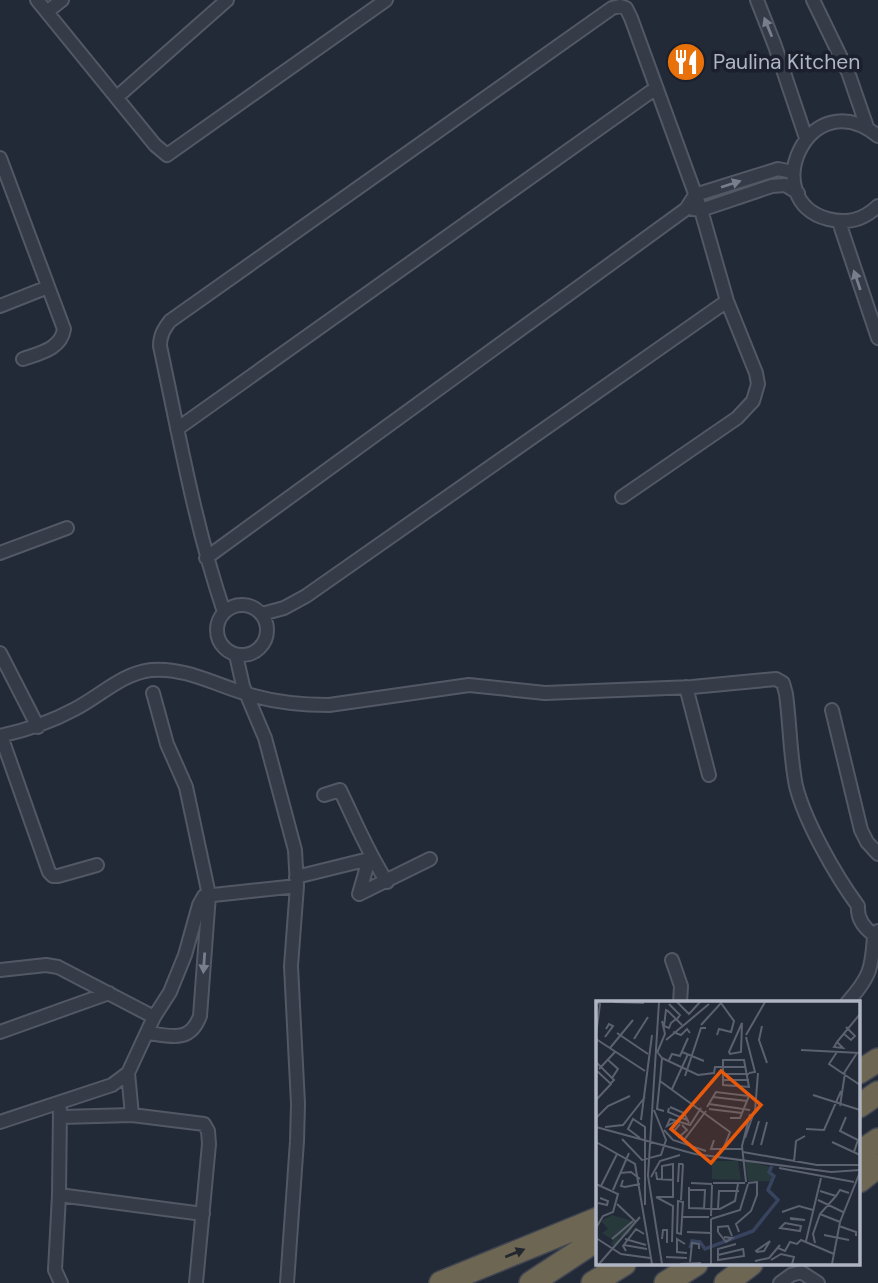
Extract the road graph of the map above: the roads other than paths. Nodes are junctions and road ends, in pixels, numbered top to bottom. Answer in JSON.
{"nodes":[{"id":1,"x":37,"y":0,"type":"edge"},
{"id":2,"x":62,"y":0,"type":"edge"},
{"id":3,"x":227,"y":0,"type":"edge"},
{"id":4,"x":386,"y":0,"type":"edge"},
{"id":5,"x":757,"y":0,"type":"edge"},
{"id":6,"x":813,"y":0,"type":"edge"},
{"id":7,"x":48,"y":12,"type":"junction"},
{"id":8,"x":656,"y":88,"type":"junction"},
{"id":9,"x":117,"y":97,"type":"junction"},
{"id":10,"x":867,"y":127,"type":"junction"},
{"id":11,"x":878,"y":136,"type":"edge"},
{"id":12,"x":806,"y":138,"type":"junction"},
{"id":13,"x":0,"y":158,"type":"edge"},
{"id":14,"x":793,"y":172,"type":"junction"},
{"id":15,"x":798,"y":193,"type":"junction"},
{"id":16,"x":695,"y":195,"type":"junction"},
{"id":17,"x":878,"y":206,"type":"edge"},
{"id":18,"x":685,"y":209,"type":"junction"},
{"id":19,"x":701,"y":210,"type":"junction"},
{"id":20,"x":839,"y":222,"type":"junction"},
{"id":21,"x":48,"y":287,"type":"junction"},
{"id":22,"x":727,"y":301,"type":"junction"},
{"id":23,"x":0,"y":306,"type":"edge"},
{"id":24,"x":878,"y":338,"type":"edge"},
{"id":25,"x":23,"y":359,"type":"dead end"},
{"id":26,"x":177,"y":429,"type":"junction"},
{"id":27,"x":622,"y":498,"type":"dead end"},
{"id":28,"x":67,"y":528,"type":"dead end"},
{"id":29,"x":0,"y":553,"type":"edge"},
{"id":30,"x":206,"y":558,"type":"junction"},
{"id":31,"x":224,"y":612,"type":"junction"},
{"id":32,"x":262,"y":614,"type":"junction"},
{"id":33,"x":0,"y":653,"type":"edge"},
{"id":34,"x":236,"y":655,"type":"junction"},
{"id":35,"x":686,"y":687,"type":"junction"},
{"id":36,"x":153,"y":693,"type":"dead end"},
{"id":37,"x":246,"y":694,"type":"junction"},
{"id":38,"x":832,"y":710,"type":"dead end"},
{"id":39,"x":38,"y":727,"type":"junction"},
{"id":40,"x":0,"y":736,"type":"edge"},
{"id":41,"x":709,"y":775,"type":"dead end"},
{"id":42,"x":324,"y":795,"type":"dead end"},
{"id":43,"x":878,"y":854,"type":"edge"},
{"id":44,"x":369,"y":858,"type":"junction"},
{"id":45,"x":430,"y":859,"type":"dead end"},
{"id":46,"x":97,"y":865,"type":"dead end"},
{"id":47,"x":387,"y":881,"type":"junction"},
{"id":48,"x":297,"y":882,"type":"junction"},
{"id":49,"x":209,"y":895,"type":"junction"},
{"id":50,"x":876,"y":933,"type":"edge"},
{"id":51,"x":672,"y":960,"type":"dead end"},
{"id":52,"x":0,"y":970,"type":"edge"},
{"id":53,"x":109,"y":993,"type":"junction"},
{"id":54,"x":680,"y":1001,"type":"edge"},
{"id":55,"x":849,"y":1001,"type":"edge"},
{"id":56,"x":154,"y":1017,"type":"junction"},
{"id":57,"x":0,"y":1032,"type":"edge"},
{"id":58,"x":148,"y":1033,"type":"junction"},
{"id":59,"x":878,"y":1060,"type":"edge"},
{"id":60,"x":860,"y":1071,"type":"edge"},
{"id":61,"x":128,"y":1073,"type":"junction"},
{"id":62,"x":878,"y":1093,"type":"edge"},
{"id":63,"x":860,"y":1105,"type":"edge"},
{"id":64,"x":60,"y":1110,"type":"junction"},
{"id":65,"x":132,"y":1115,"type":"junction"},
{"id":66,"x":0,"y":1122,"type":"edge"},
{"id":67,"x":878,"y":1140,"type":"edge"},
{"id":68,"x":860,"y":1152,"type":"edge"},
{"id":69,"x":878,"y":1166,"type":"edge"},
{"id":70,"x":860,"y":1180,"type":"edge"},
{"id":71,"x":59,"y":1195,"type":"junction"},
{"id":72,"x":203,"y":1214,"type":"junction"},
{"id":73,"x":596,"y":1220,"type":"edge"},
{"id":74,"x":596,"y":1240,"type":"edge"},
{"id":75,"x":621,"y":1266,"type":"edge"},
{"id":76,"x":693,"y":1266,"type":"edge"},
{"id":77,"x":748,"y":1266,"type":"edge"},
{"id":78,"x":61,"y":1283,"type":"edge"},
{"id":79,"x":196,"y":1283,"type":"edge"},
{"id":80,"x":287,"y":1283,"type":"edge"},
{"id":81,"x":441,"y":1283,"type":"edge"},
{"id":82,"x":531,"y":1283,"type":"edge"},
{"id":83,"x":593,"y":1283,"type":"edge"},
{"id":84,"x":666,"y":1283,"type":"edge"},
{"id":85,"x":726,"y":1283,"type":"edge"},
{"id":86,"x":780,"y":1283,"type":"edge"},
{"id":87,"x":818,"y":1283,"type":"edge"}],
"edges":[{"from":1,"to":7,"type":"street"},
{"from":2,"to":7,"type":"street"},
{"from":3,"to":9,"type":"street"},
{"from":4,"to":9,"type":"street"},
{"from":12,"to":5,"type":"street","one_way":true},
{"from":6,"to":10,"type":"street"},
{"from":7,"to":9,"type":"street"},
{"from":8,"to":16,"type":"street"},
{"from":8,"to":26,"type":"street"},
{"from":8,"to":26,"type":"street"},
{"from":10,"to":11,"type":"street"},
{"from":10,"to":12,"type":"street"},
{"from":12,"to":14,"type":"street"},
{"from":13,"to":21,"type":"street"},
{"from":14,"to":15,"type":"street"},
{"from":16,"to":14,"type":"street","one_way":true},
{"from":15,"to":19,"type":"street"},
{"from":15,"to":20,"type":"street"},
{"from":16,"to":18,"type":"street"},
{"from":16,"to":19,"type":"street"},
{"from":17,"to":20,"type":"street"},
{"from":18,"to":19,"type":"street"},
{"from":18,"to":30,"type":"street"},
{"from":19,"to":22,"type":"street"},
{"from":24,"to":20,"type":"street","one_way":true},
{"from":21,"to":23,"type":"street"},
{"from":21,"to":25,"type":"street"},
{"from":22,"to":27,"type":"street"},
{"from":22,"to":32,"type":"street"},
{"from":26,"to":30,"type":"street"},
{"from":28,"to":29,"type":"street"},
{"from":30,"to":31,"type":"street"},
{"from":31,"to":32,"type":"street"},
{"from":31,"to":34,"type":"street"},
{"from":32,"to":34,"type":"street"},
{"from":33,"to":39,"type":"street"},
{"from":34,"to":37,"type":"street"},
{"from":35,"to":37,"type":"street"},
{"from":35,"to":41,"type":"street"},
{"from":35,"to":50,"type":"street"},
{"from":36,"to":49,"type":"street"},
{"from":37,"to":39,"type":"street"},
{"from":37,"to":48,"type":"street"},
{"from":38,"to":43,"type":"street"},
{"from":39,"to":40,"type":"street"},
{"from":40,"to":46,"type":"street"},
{"from":42,"to":44,"type":"street"},
{"from":44,"to":47,"type":"street"},
{"from":44,"to":47,"type":"street"},
{"from":44,"to":48,"type":"street"},
{"from":45,"to":47,"type":"street"},
{"from":48,"to":49,"type":"street"},
{"from":48,"to":80,"type":"street"},
{"from":49,"to":56,"type":"street"},
{"from":49,"to":58,"type":"street","one_way":true},
{"from":50,"to":55,"type":"street"},
{"from":51,"to":54,"type":"street"},
{"from":52,"to":53,"type":"street"},
{"from":53,"to":56,"type":"street"},
{"from":53,"to":57,"type":"street"},
{"from":56,"to":58,"type":"street"},
{"from":58,"to":61,"type":"street"},
{"from":59,"to":60,"type":"highway"},
{"from":61,"to":64,"type":"street"},
{"from":61,"to":65,"type":"street"},
{"from":62,"to":63,"type":"highway"},
{"from":64,"to":65,"type":"street"},
{"from":64,"to":66,"type":"street"},
{"from":64,"to":71,"type":"street"},
{"from":65,"to":72,"type":"street"},
{"from":67,"to":68,"type":"highway"},
{"from":69,"to":70,"type":"highway"},
{"from":71,"to":72,"type":"street"},
{"from":71,"to":78,"type":"street"},
{"from":72,"to":79,"type":"street"},
{"from":81,"to":73,"type":"highway","one_way":true},
{"from":74,"to":82,"type":"highway"},
{"from":75,"to":83,"type":"highway"},
{"from":76,"to":84,"type":"highway"},
{"from":77,"to":85,"type":"highway"},
{"from":86,"to":87,"type":"street"}]}
